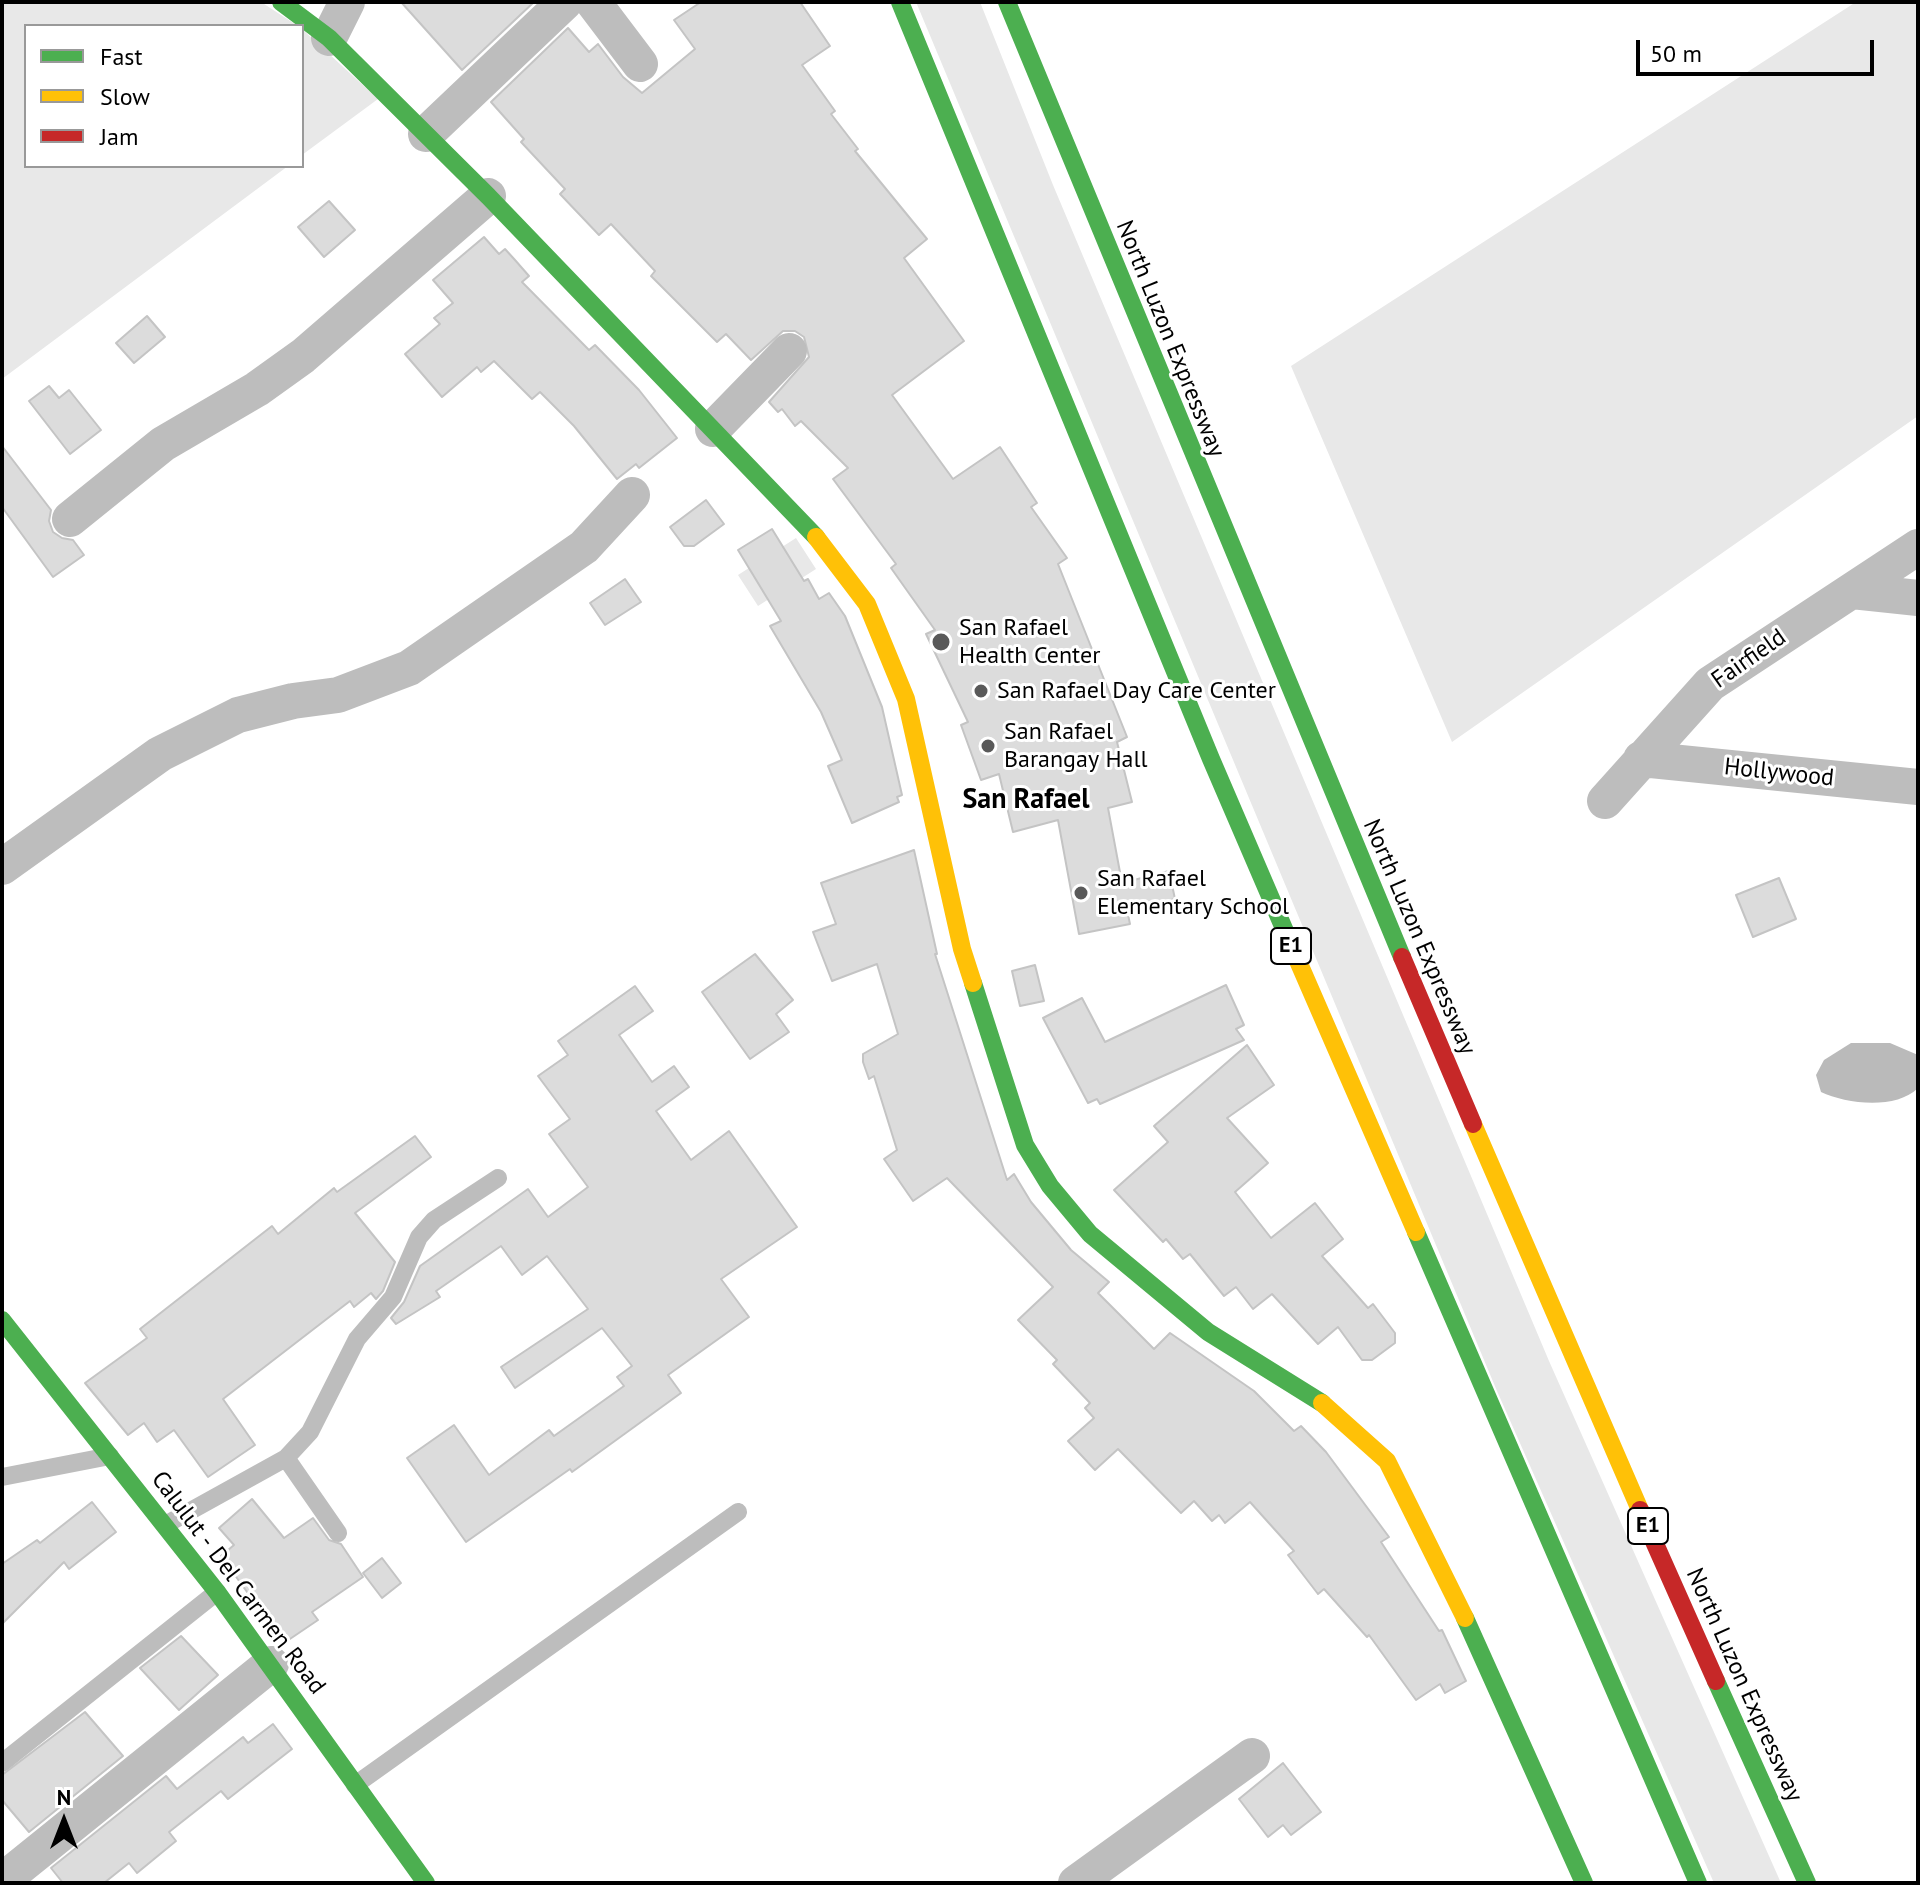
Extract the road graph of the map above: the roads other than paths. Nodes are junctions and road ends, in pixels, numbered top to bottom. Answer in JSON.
{"nodes":[{"id":1,"x":281,"y":2,"type":"edge"},
{"id":2,"x":347,"y":2,"type":"edge"},
{"id":3,"x":565,"y":2,"type":"edge"},
{"id":4,"x":593,"y":2,"type":"edge"},
{"id":5,"x":900,"y":2,"type":"edge"},
{"id":6,"x":1007,"y":2,"type":"edge"},
{"id":7,"x":329,"y":38,"type":"junction"},
{"id":8,"x":640,"y":64,"type":"dead end"},
{"id":9,"x":426,"y":134,"type":"junction"},
{"id":10,"x":488,"y":196,"type":"junction"},
{"id":11,"x":789,"y":351,"type":"dead end"},
{"id":12,"x":713,"y":429,"type":"junction"},
{"id":13,"x":632,"y":495,"type":"dead end"},
{"id":14,"x":70,"y":519,"type":"dead end"},
{"id":15,"x":1918,"y":547,"type":"edge"},
{"id":16,"x":1852,"y":591,"type":"junction"},
{"id":17,"x":1918,"y":598,"type":"edge"},
{"id":18,"x":1641,"y":759,"type":"junction"},
{"id":19,"x":1918,"y":787,"type":"edge"},
{"id":20,"x":1605,"y":801,"type":"dead end"},
{"id":21,"x":2,"y":867,"type":"edge"},
{"id":22,"x":498,"y":1178,"type":"dead end"},
{"id":23,"x":2,"y":1320,"type":"edge"},
{"id":24,"x":113,"y":1456,"type":"junction"},
{"id":25,"x":286,"y":1458,"type":"junction"},
{"id":26,"x":2,"y":1477,"type":"edge"},
{"id":27,"x":738,"y":1512,"type":"dead end"},
{"id":28,"x":165,"y":1525,"type":"junction"},
{"id":29,"x":338,"y":1533,"type":"dead end"},
{"id":30,"x":217,"y":1592,"type":"junction"},
{"id":31,"x":271,"y":1664,"type":"junction"},
{"id":32,"x":1252,"y":1756,"type":"dead end"},
{"id":33,"x":2,"y":1763,"type":"edge"},
{"id":34,"x":355,"y":1785,"type":"junction"},
{"id":35,"x":2,"y":1881,"type":"edge"},
{"id":36,"x":426,"y":1883,"type":"edge"},
{"id":37,"x":1076,"y":1883,"type":"edge"},
{"id":38,"x":1584,"y":1883,"type":"edge"},
{"id":39,"x":1698,"y":1883,"type":"edge"},
{"id":40,"x":1807,"y":1883,"type":"edge"}],
"edges":[{"from":1,"to":7,"type":"main road"},
{"from":2,"to":7,"type":"street"},
{"from":3,"to":9,"type":"street"},
{"from":4,"to":8,"type":"street"},
{"from":5,"to":39,"type":"main road","number":"E1"},
{"from":6,"to":40,"type":"main road","name":"North Luzon Expressway","number":"E1"},
{"from":7,"to":9,"type":"main road"},
{"from":9,"to":10,"type":"main road"},
{"from":10,"to":12,"type":"main road"},
{"from":10,"to":14,"type":"street"},
{"from":11,"to":12,"type":"street"},
{"from":12,"to":38,"type":"main road"},
{"from":13,"to":21,"type":"street"},
{"from":15,"to":16,"type":"street","name":"Fairfield"},
{"from":16,"to":17,"type":"street"},
{"from":16,"to":18,"type":"street","name":"Fairfield"},
{"from":18,"to":19,"type":"street","name":"Hollywood"},
{"from":18,"to":20,"type":"street","name":"Fairfield"},
{"from":22,"to":25,"type":"lane"},
{"from":23,"to":24,"type":"main road","name":"Calulut - Del Carmen Road"},
{"from":24,"to":26,"type":"lane"},
{"from":24,"to":28,"type":"main road","name":"Calulut - Del Carmen Road"},
{"from":25,"to":28,"type":"lane"},
{"from":25,"to":29,"type":"lane"},
{"from":27,"to":34,"type":"lane"},
{"from":28,"to":30,"type":"main road","name":"Calulut - Del Carmen Road"},
{"from":30,"to":31,"type":"main road","name":"Calulut - Del Carmen Road"},
{"from":30,"to":33,"type":"lane"},
{"from":31,"to":34,"type":"main road","name":"Calulut - Del Carmen Road"},
{"from":31,"to":35,"type":"street"},
{"from":32,"to":37,"type":"street"},
{"from":34,"to":36,"type":"main road","name":"Calulut - Del Carmen Road"}]}
